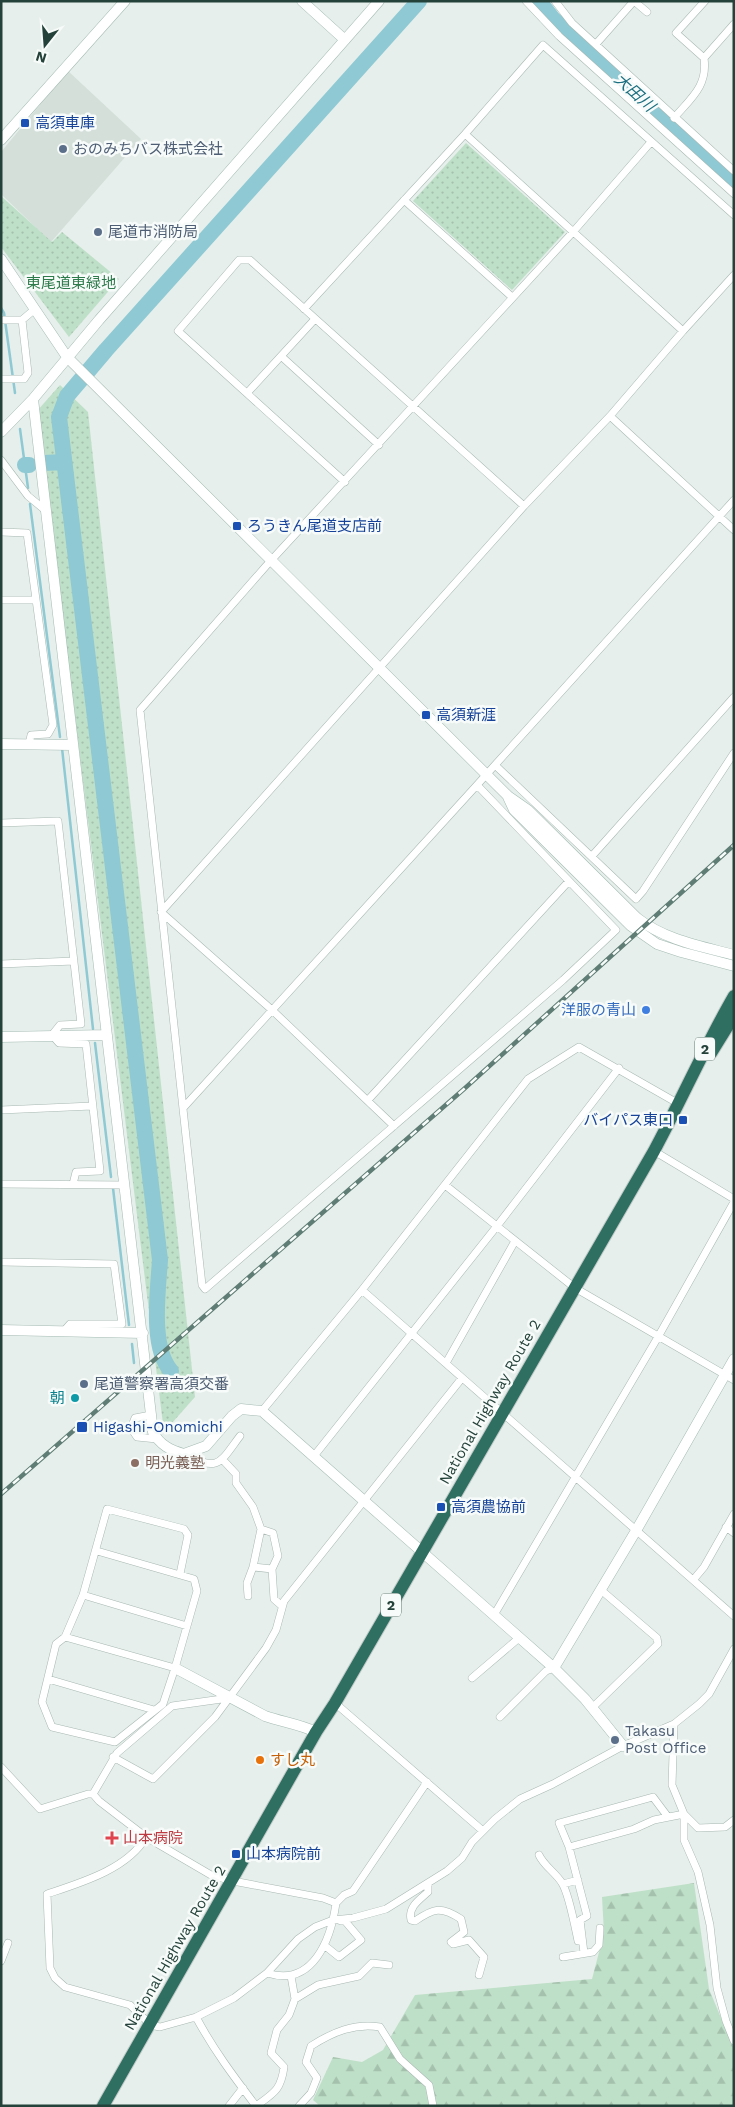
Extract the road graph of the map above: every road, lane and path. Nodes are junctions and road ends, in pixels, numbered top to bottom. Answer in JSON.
{"nodes":[{"id":1,"x":125,"y":1,"type":"edge"},
{"id":2,"x":302,"y":1,"type":"edge"},
{"id":3,"x":380,"y":1,"type":"edge"},
{"id":4,"x":526,"y":1,"type":"edge"},
{"id":5,"x":555,"y":1,"type":"edge"},
{"id":6,"x":634,"y":1,"type":"edge"},
{"id":7,"x":705,"y":1,"type":"edge"},
{"id":8,"x":647,"y":12,"type":"dead end"},
{"id":9,"x":734,"y":24,"type":"edge"},
{"id":10,"x":345,"y":40,"type":"junction"},
{"id":11,"x":596,"y":44,"type":"junction"},
{"id":12,"x":704,"y":58,"type":"junction"},
{"id":13,"x":674,"y":118,"type":"junction"},
{"id":14,"x":465,"y":134,"type":"junction"},
{"id":15,"x":1,"y":140,"type":"edge"},
{"id":16,"x":651,"y":142,"type":"junction"},
{"id":17,"x":734,"y":171,"type":"edge"},
{"id":18,"x":734,"y":194,"type":"edge"},
{"id":19,"x":404,"y":200,"type":"junction"},
{"id":20,"x":734,"y":216,"type":"edge"},
{"id":21,"x":573,"y":232,"type":"junction"},
{"id":22,"x":1,"y":259,"type":"edge"},
{"id":23,"x":734,"y":275,"type":"edge"},
{"id":24,"x":512,"y":297,"type":"junction"},
{"id":25,"x":304,"y":308,"type":"junction"},
{"id":26,"x":34,"y":309,"type":"junction"},
{"id":27,"x":316,"y":319,"type":"junction"},
{"id":28,"x":4,"y":320,"type":"edge"},
{"id":29,"x":22,"y":320,"type":"junction"},
{"id":30,"x":683,"y":331,"type":"junction"},
{"id":31,"x":281,"y":356,"type":"junction"},
{"id":32,"x":67,"y":357,"type":"junction"},
{"id":33,"x":1,"y":379,"type":"edge"},
{"id":34,"x":248,"y":392,"type":"junction"},
{"id":35,"x":33,"y":399,"type":"junction"},
{"id":36,"x":413,"y":407,"type":"junction"},
{"id":37,"x":610,"y":416,"type":"junction"},
{"id":38,"x":1,"y":432,"type":"edge"},
{"id":39,"x":379,"y":445,"type":"junction"},
{"id":40,"x":1,"y":460,"type":"edge"},
{"id":41,"x":345,"y":482,"type":"junction"},
{"id":42,"x":734,"y":500,"type":"edge"},
{"id":43,"x":524,"y":506,"type":"junction"},
{"id":44,"x":45,"y":510,"type":"junction"},
{"id":45,"x":718,"y":516,"type":"junction"},
{"id":46,"x":734,"y":530,"type":"edge"},
{"id":47,"x":1,"y":532,"type":"edge"},
{"id":48,"x":272,"y":560,"type":"junction"},
{"id":49,"x":1,"y":600,"type":"edge"},
{"id":50,"x":36,"y":600,"type":"junction"},
{"id":51,"x":380,"y":668,"type":"junction"},
{"id":52,"x":734,"y":697,"type":"edge"},
{"id":53,"x":1,"y":744,"type":"edge"},
{"id":54,"x":29,"y":744,"type":"junction"},
{"id":55,"x":73,"y":746,"type":"junction"},
{"id":56,"x":734,"y":753,"type":"edge"},
{"id":57,"x":495,"y":765,"type":"junction"},
{"id":58,"x":486,"y":774,"type":"junction"},
{"id":59,"x":476,"y":785,"type":"junction"},
{"id":60,"x":508,"y":796,"type":"junction"},
{"id":61,"x":1,"y":823,"type":"edge"},
{"id":62,"x":592,"y":856,"type":"junction"},
{"id":63,"x":569,"y":881,"type":"junction"},
{"id":64,"x":160,"y":912,"type":"junction"},
{"id":65,"x":734,"y":955,"type":"edge"},
{"id":66,"x":74,"y":961,"type":"junction"},
{"id":67,"x":1,"y":964,"type":"edge"},
{"id":68,"x":734,"y":966,"type":"edge"},
{"id":69,"x":734,"y":996,"type":"edge"},
{"id":70,"x":272,"y":1010,"type":"junction"},
{"id":71,"x":734,"y":1016,"type":"edge"},
{"id":72,"x":52,"y":1035,"type":"junction"},
{"id":73,"x":107,"y":1035,"type":"junction"},
{"id":74,"x":1,"y":1037,"type":"edge"},
{"id":75,"x":618,"y":1068,"type":"junction"},
{"id":76,"x":368,"y":1100,"type":"junction"},
{"id":77,"x":679,"y":1104,"type":"junction"},
{"id":78,"x":92,"y":1106,"type":"junction"},
{"id":79,"x":184,"y":1107,"type":"junction"},
{"id":80,"x":1,"y":1110,"type":"edge"},
{"id":81,"x":394,"y":1126,"type":"junction"},
{"id":82,"x":654,"y":1150,"type":"junction"},
{"id":83,"x":1,"y":1184,"type":"edge"},
{"id":84,"x":73,"y":1184,"type":"junction"},
{"id":85,"x":125,"y":1184,"type":"junction"},
{"id":86,"x":445,"y":1185,"type":"junction"},
{"id":87,"x":734,"y":1201,"type":"edge"},
{"id":88,"x":497,"y":1226,"type":"junction"},
{"id":89,"x":515,"y":1241,"type":"junction"},
{"id":90,"x":1,"y":1262,"type":"edge"},
{"id":91,"x":575,"y":1288,"type":"junction"},
{"id":92,"x":362,"y":1290,"type":"junction"},
{"id":93,"x":1,"y":1330,"type":"edge"},
{"id":94,"x":63,"y":1332,"type":"junction"},
{"id":95,"x":143,"y":1333,"type":"junction"},
{"id":96,"x":411,"y":1333,"type":"junction"},
{"id":97,"x":658,"y":1337,"type":"junction"},
{"id":98,"x":734,"y":1359,"type":"edge"},
{"id":99,"x":446,"y":1363,"type":"junction"},
{"id":100,"x":729,"y":1377,"type":"edge"},
{"id":101,"x":462,"y":1378,"type":"junction"},
{"id":102,"x":262,"y":1412,"type":"junction"},
{"id":103,"x":504,"y":1413,"type":"junction"},
{"id":104,"x":151,"y":1415,"type":"junction"},
{"id":105,"x":240,"y":1436,"type":"dead end"},
{"id":106,"x":158,"y":1440,"type":"junction"},
{"id":107,"x":184,"y":1454,"type":"junction"},
{"id":108,"x":314,"y":1456,"type":"junction"},
{"id":109,"x":222,"y":1460,"type":"junction"},
{"id":110,"x":576,"y":1477,"type":"junction"},
{"id":111,"x":363,"y":1500,"type":"junction"},
{"id":112,"x":734,"y":1514,"type":"edge"},
{"id":113,"x":726,"y":1527,"type":"junction"},
{"id":114,"x":261,"y":1529,"type":"junction"},
{"id":115,"x":637,"y":1529,"type":"junction"},
{"id":116,"x":734,"y":1533,"type":"edge"},
{"id":117,"x":97,"y":1551,"type":"junction"},
{"id":118,"x":421,"y":1552,"type":"junction"},
{"id":119,"x":253,"y":1567,"type":"junction"},
{"id":120,"x":272,"y":1569,"type":"junction"},
{"id":121,"x":180,"y":1574,"type":"junction"},
{"id":122,"x":694,"y":1579,"type":"junction"},
{"id":123,"x":601,"y":1590,"type":"junction"},
{"id":124,"x":83,"y":1595,"type":"junction"},
{"id":125,"x":248,"y":1596,"type":"dead end"},
{"id":126,"x":282,"y":1606,"type":"junction"},
{"id":127,"x":494,"y":1615,"type":"junction"},
{"id":128,"x":734,"y":1616,"type":"edge"},
{"id":129,"x":187,"y":1626,"type":"junction"},
{"id":130,"x":65,"y":1637,"type":"junction"},
{"id":131,"x":518,"y":1638,"type":"junction"},
{"id":132,"x":734,"y":1649,"type":"edge"},
{"id":133,"x":176,"y":1668,"type":"junction"},
{"id":134,"x":554,"y":1668,"type":"junction"},
{"id":135,"x":472,"y":1678,"type":"dead end"},
{"id":136,"x":48,"y":1679,"type":"junction"},
{"id":137,"x":229,"y":1698,"type":"junction"},
{"id":138,"x":335,"y":1703,"type":"junction"},
{"id":139,"x":592,"y":1708,"type":"junction"},
{"id":140,"x":154,"y":1710,"type":"junction"},
{"id":141,"x":500,"y":1717,"type":"dead end"},
{"id":142,"x":674,"y":1724,"type":"junction"},
{"id":143,"x":316,"y":1732,"type":"junction"},
{"id":144,"x":623,"y":1746,"type":"junction"},
{"id":145,"x":113,"y":1757,"type":"junction"},
{"id":146,"x":1,"y":1767,"type":"edge"},
{"id":147,"x":427,"y":1782,"type":"junction"},
{"id":148,"x":93,"y":1794,"type":"junction"},
{"id":149,"x":684,"y":1814,"type":"junction"},
{"id":150,"x":668,"y":1818,"type":"junction"},
{"id":151,"x":734,"y":1820,"type":"edge"},
{"id":152,"x":484,"y":1831,"type":"junction"},
{"id":153,"x":146,"y":1837,"type":"junction"},
{"id":154,"x":569,"y":1847,"type":"junction"},
{"id":155,"x":539,"y":1855,"type":"dead end"},
{"id":156,"x":578,"y":1880,"type":"junction"},
{"id":157,"x":233,"y":1881,"type":"junction"},
{"id":158,"x":428,"y":1884,"type":"junction"},
{"id":159,"x":563,"y":1884,"type":"junction"},
{"id":160,"x":336,"y":1903,"type":"junction"},
{"id":161,"x":333,"y":1920,"type":"junction"},
{"id":162,"x":600,"y":1928,"type":"dead end"},
{"id":163,"x":8,"y":1943,"type":"dead end"},
{"id":164,"x":324,"y":1945,"type":"junction"},
{"id":165,"x":581,"y":1953,"type":"junction"},
{"id":166,"x":563,"y":1957,"type":"dead end"},
{"id":167,"x":1,"y":1961,"type":"edge"},
{"id":168,"x":389,"y":1965,"type":"dead end"},
{"id":169,"x":267,"y":1973,"type":"junction"},
{"id":170,"x":479,"y":1975,"type":"dead end"},
{"id":171,"x":290,"y":1976,"type":"junction"},
{"id":172,"x":295,"y":1998,"type":"junction"},
{"id":173,"x":196,"y":2017,"type":"junction"},
{"id":174,"x":150,"y":2024,"type":"junction"},
{"id":175,"x":734,"y":2041,"type":"edge"},
{"id":176,"x":243,"y":2088,"type":"junction"},
{"id":177,"x":103,"y":2106,"type":"edge"},
{"id":178,"x":229,"y":2106,"type":"edge"},
{"id":179,"x":256,"y":2106,"type":"edge"},
{"id":180,"x":299,"y":2106,"type":"edge"},
{"id":181,"x":433,"y":2106,"type":"edge"}],
"edges":[{"from":1,"to":15,"type":"street"},
{"from":2,"to":10,"type":"street"},
{"from":3,"to":10,"type":"street"},
{"from":4,"to":18,"type":"street"},
{"from":5,"to":11,"type":"street"},
{"from":6,"to":8,"type":"street"},
{"from":6,"to":11,"type":"street"},
{"from":7,"to":12,"type":"street"},
{"from":9,"to":12,"type":"street"},
{"from":10,"to":32,"type":"street"},
{"from":11,"to":13,"type":"street"},
{"from":12,"to":13,"type":"street"},
{"from":13,"to":17,"type":"street"},
{"from":14,"to":16,"type":"street"},
{"from":14,"to":19,"type":"street"},
{"from":14,"to":21,"type":"street"},
{"from":16,"to":20,"type":"street"},
{"from":16,"to":21,"type":"street"},
{"from":19,"to":24,"type":"street"},
{"from":19,"to":25,"type":"street"},
{"from":21,"to":24,"type":"street"},
{"from":21,"to":30,"type":"street"},
{"from":22,"to":26,"type":"street"},
{"from":23,"to":30,"type":"street"},
{"from":24,"to":36,"type":"street"},
{"from":25,"to":27,"type":"street"},
{"from":25,"to":34,"type":"street"},
{"from":26,"to":29,"type":"street"},
{"from":26,"to":32,"type":"street"},
{"from":27,"to":31,"type":"street"},
{"from":27,"to":36,"type":"street"},
{"from":28,"to":29,"type":"street"},
{"from":29,"to":33,"type":"street"},
{"from":30,"to":37,"type":"street"},
{"from":31,"to":34,"type":"street"},
{"from":31,"to":39,"type":"street"},
{"from":32,"to":35,"type":"street"},
{"from":32,"to":48,"type":"street"},
{"from":34,"to":41,"type":"street"},
{"from":35,"to":38,"type":"street"},
{"from":35,"to":44,"type":"street"},
{"from":36,"to":39,"type":"street"},
{"from":36,"to":43,"type":"street"},
{"from":37,"to":43,"type":"street"},
{"from":37,"to":45,"type":"street"},
{"from":39,"to":41,"type":"street"},
{"from":40,"to":44,"type":"street"},
{"from":41,"to":48,"type":"street"},
{"from":42,"to":45,"type":"street"},
{"from":43,"to":51,"type":"street"},
{"from":44,"to":55,"type":"street"},
{"from":45,"to":46,"type":"street"},
{"from":45,"to":57,"type":"street"},
{"from":47,"to":50,"type":"street"},
{"from":48,"to":51,"type":"street"},
{"from":48,"to":64,"type":"street"},
{"from":49,"to":50,"type":"street"},
{"from":50,"to":54,"type":"street"},
{"from":51,"to":58,"type":"street"},
{"from":51,"to":64,"type":"street"},
{"from":52,"to":62,"type":"street"},
{"from":53,"to":54,"type":"street"},
{"from":54,"to":55,"type":"street"},
{"from":55,"to":73,"type":"street"},
{"from":56,"to":62,"type":"street"},
{"from":57,"to":58,"type":"street"},
{"from":57,"to":62,"type":"street"},
{"from":58,"to":59,"type":"street"},
{"from":58,"to":60,"type":"street"},
{"from":59,"to":63,"type":"street"},
{"from":59,"to":70,"type":"street"},
{"from":60,"to":65,"type":"street"},
{"from":60,"to":68,"type":"street"},
{"from":61,"to":66,"type":"street"},
{"from":63,"to":76,"type":"street"},
{"from":63,"to":81,"type":"street"},
{"from":64,"to":70,"type":"street"},
{"from":64,"to":79,"type":"street"},
{"from":66,"to":67,"type":"street"},
{"from":66,"to":72,"type":"street"},
{"from":69,"to":77,"type":"highway","name":"National Highway Route 2","number":"2"},
{"from":70,"to":76,"type":"street"},
{"from":70,"to":79,"type":"street"},
{"from":71,"to":77,"type":"highway","name":"National Highway Route 2","number":"2"},
{"from":72,"to":73,"type":"street"},
{"from":72,"to":74,"type":"street"},
{"from":72,"to":78,"type":"street"},
{"from":73,"to":85,"type":"street"},
{"from":75,"to":77,"type":"street"},
{"from":75,"to":86,"type":"street"},
{"from":75,"to":88,"type":"street"},
{"from":76,"to":81,"type":"street"},
{"from":77,"to":82,"type":"highway","name":"National Highway Route 2","number":"2"},
{"from":78,"to":80,"type":"street"},
{"from":78,"to":84,"type":"street"},
{"from":79,"to":81,"type":"street"},
{"from":82,"to":87,"type":"street"},
{"from":82,"to":91,"type":"highway","name":"National Highway Route 2","number":"2"},
{"from":83,"to":84,"type":"street"},
{"from":84,"to":85,"type":"street"},
{"from":85,"to":95,"type":"street"},
{"from":86,"to":88,"type":"street"},
{"from":86,"to":92,"type":"street"},
{"from":87,"to":97,"type":"street"},
{"from":88,"to":89,"type":"street"},
{"from":88,"to":96,"type":"street"},
{"from":89,"to":91,"type":"street"},
{"from":89,"to":99,"type":"street"},
{"from":90,"to":94,"type":"street"},
{"from":91,"to":97,"type":"street"},
{"from":91,"to":103,"type":"highway","name":"National Highway Route 2","number":"2"},
{"from":92,"to":96,"type":"street"},
{"from":92,"to":102,"type":"street"},
{"from":93,"to":94,"type":"street"},
{"from":94,"to":95,"type":"street"},
{"from":95,"to":104,"type":"street"},
{"from":96,"to":99,"type":"street"},
{"from":96,"to":108,"type":"street"},
{"from":97,"to":100,"type":"street"},
{"from":97,"to":110,"type":"street"},
{"from":98,"to":100,"type":"street"},
{"from":99,"to":101,"type":"street"},
{"from":100,"to":115,"type":"street"},
{"from":101,"to":103,"type":"street"},
{"from":101,"to":111,"type":"street"},
{"from":102,"to":107,"type":"street"},
{"from":102,"to":108,"type":"street"},
{"from":103,"to":110,"type":"street"},
{"from":103,"to":118,"type":"highway","name":"National Highway Route 2","number":"2"},
{"from":104,"to":106,"type":"street"},
{"from":104,"to":106,"type":"street"},
{"from":105,"to":109,"type":"street"},
{"from":106,"to":107,"type":"street"},
{"from":107,"to":109,"type":"street"},
{"from":108,"to":111,"type":"street"},
{"from":109,"to":114,"type":"street"},
{"from":110,"to":115,"type":"street"},
{"from":110,"to":127,"type":"street"},
{"from":111,"to":118,"type":"street"},
{"from":111,"to":126,"type":"street"},
{"from":112,"to":113,"type":"street"},
{"from":113,"to":116,"type":"street"},
{"from":113,"to":122,"type":"street"},
{"from":114,"to":119,"type":"street"},
{"from":114,"to":120,"type":"street"},
{"from":115,"to":122,"type":"street"},
{"from":115,"to":123,"type":"street"},
{"from":117,"to":121,"type":"street"},
{"from":117,"to":121,"type":"street"},
{"from":117,"to":124,"type":"street"},
{"from":118,"to":127,"type":"street"},
{"from":118,"to":138,"type":"highway","name":"National Highway Route 2","number":"2"},
{"from":119,"to":120,"type":"street"},
{"from":119,"to":125,"type":"street"},
{"from":120,"to":126,"type":"street"},
{"from":121,"to":129,"type":"street"},
{"from":122,"to":128,"type":"street"},
{"from":123,"to":134,"type":"street"},
{"from":123,"to":139,"type":"street"},
{"from":124,"to":129,"type":"street"},
{"from":124,"to":130,"type":"street"},
{"from":126,"to":137,"type":"street"},
{"from":127,"to":131,"type":"street"},
{"from":129,"to":133,"type":"street"},
{"from":130,"to":133,"type":"street"},
{"from":130,"to":136,"type":"street"},
{"from":131,"to":134,"type":"street"},
{"from":131,"to":135,"type":"street"},
{"from":132,"to":142,"type":"street"},
{"from":133,"to":137,"type":"street"},
{"from":133,"to":140,"type":"street"},
{"from":134,"to":139,"type":"street"},
{"from":134,"to":141,"type":"street"},
{"from":136,"to":140,"type":"street"},
{"from":136,"to":140,"type":"street"},
{"from":137,"to":143,"type":"street"},
{"from":137,"to":145,"type":"street"},
{"from":137,"to":145,"type":"street"},
{"from":138,"to":143,"type":"highway","name":"National Highway Route 2","number":"2"},
{"from":138,"to":147,"type":"street"},
{"from":139,"to":144,"type":"street"},
{"from":142,"to":144,"type":"street"},
{"from":142,"to":149,"type":"street"},
{"from":143,"to":157,"type":"highway","name":"National Highway Route 2","number":"2"},
{"from":144,"to":152,"type":"street"},
{"from":145,"to":148,"type":"street"},
{"from":146,"to":148,"type":"street"},
{"from":147,"to":152,"type":"street"},
{"from":147,"to":160,"type":"street"},
{"from":148,"to":153,"type":"street"},
{"from":149,"to":150,"type":"street"},
{"from":149,"to":151,"type":"street"},
{"from":149,"to":175,"type":"street"},
{"from":150,"to":154,"type":"street"},
{"from":150,"to":154,"type":"street"},
{"from":152,"to":158,"type":"street"},
{"from":153,"to":157,"type":"street"},
{"from":153,"to":174,"type":"street"},
{"from":154,"to":156,"type":"street"},
{"from":155,"to":159,"type":"street"},
{"from":156,"to":159,"type":"street"},
{"from":156,"to":165,"type":"street"},
{"from":157,"to":160,"type":"street"},
{"from":157,"to":174,"type":"highway","name":"National Highway Route 2","number":"2"},
{"from":158,"to":161,"type":"street"},
{"from":158,"to":170,"type":"street"},
{"from":159,"to":165,"type":"street"},
{"from":160,"to":161,"type":"street"},
{"from":161,"to":164,"type":"street"},
{"from":161,"to":164,"type":"street"},
{"from":161,"to":169,"type":"street"},
{"from":162,"to":165,"type":"street"},
{"from":163,"to":167,"type":"street"},
{"from":164,"to":171,"type":"street"},
{"from":165,"to":166,"type":"street"},
{"from":168,"to":172,"type":"street"},
{"from":169,"to":171,"type":"street"},
{"from":169,"to":173,"type":"street"},
{"from":171,"to":172,"type":"street"},
{"from":172,"to":179,"type":"street"},
{"from":173,"to":174,"type":"street"},
{"from":173,"to":176,"type":"street"},
{"from":174,"to":177,"type":"highway","name":"National Highway Route 2","number":"2"},
{"from":176,"to":178,"type":"street"},
{"from":176,"to":179,"type":"street"},
{"from":180,"to":181,"type":"street"}]}
